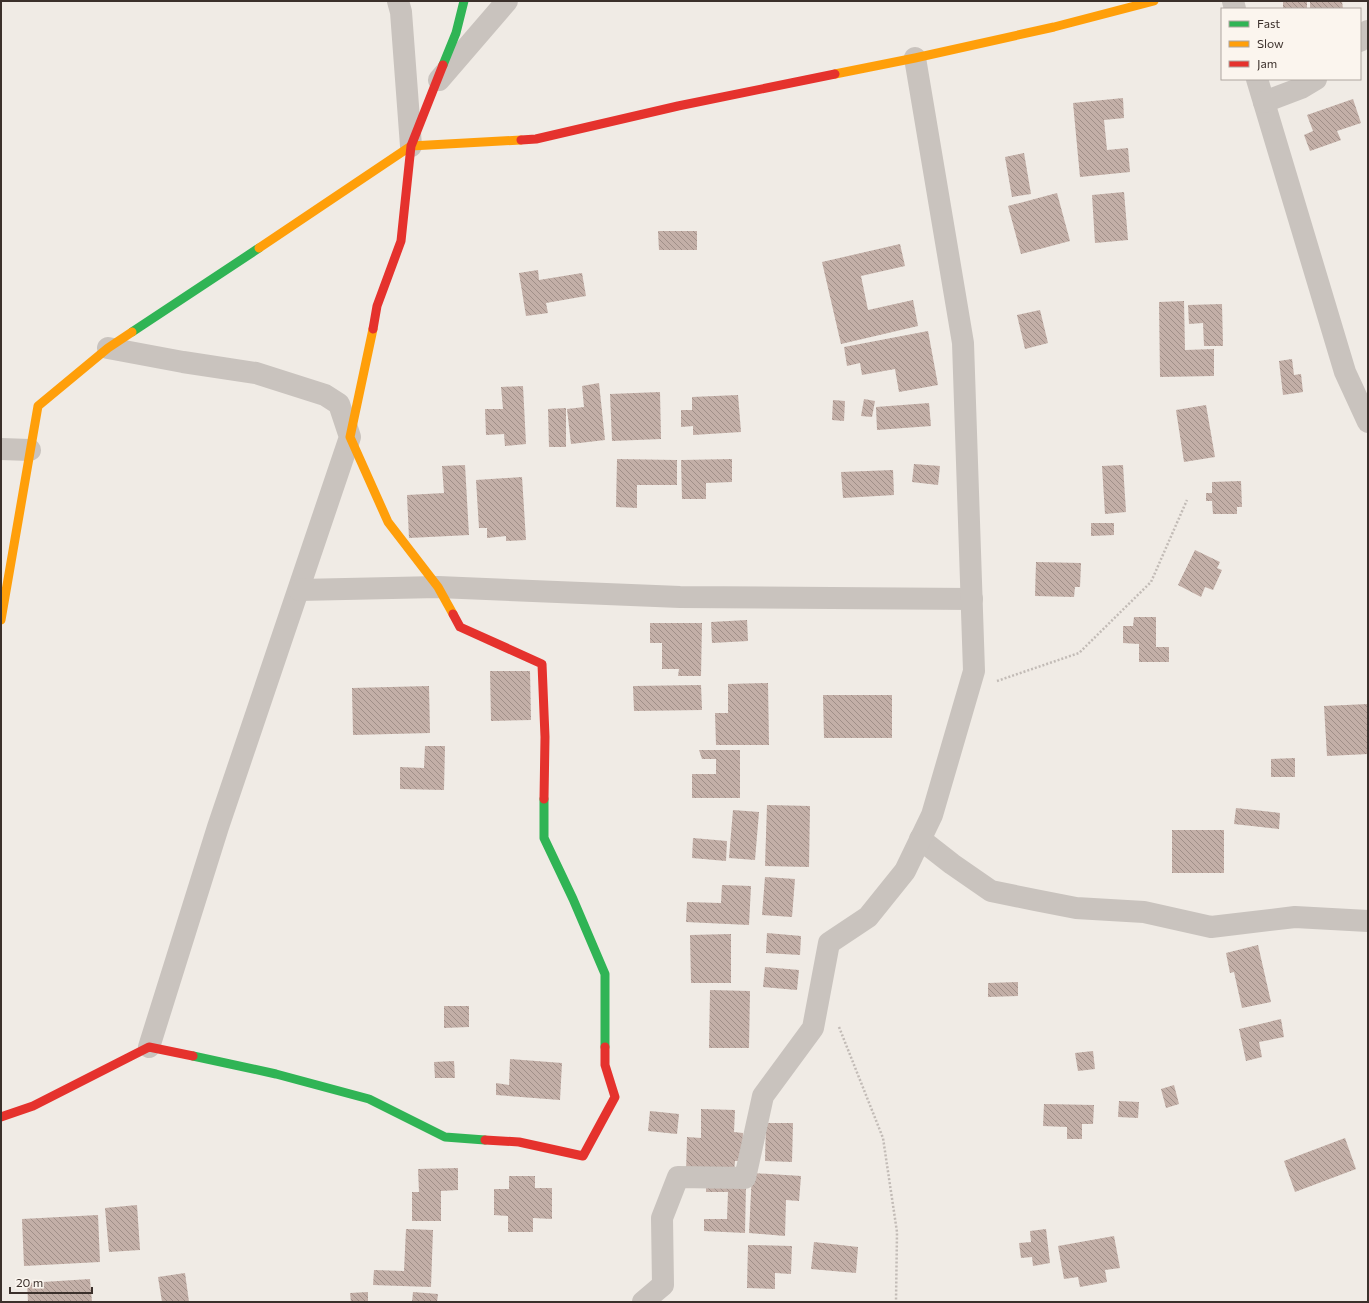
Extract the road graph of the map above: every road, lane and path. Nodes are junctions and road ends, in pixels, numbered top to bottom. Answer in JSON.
{"nodes":[{"id":1,"x":398,"y":1,"type":"edge"},
{"id":2,"x":464,"y":1,"type":"edge"},
{"id":3,"x":507,"y":1,"type":"edge"},
{"id":4,"x":1154,"y":1,"type":"edge"},
{"id":5,"x":1368,"y":31,"type":"edge"},
{"id":6,"x":1361,"y":40,"type":"edge"},
{"id":7,"x":915,"y":58,"type":"junction"},
{"id":8,"x":1256,"y":80,"type":"edge"},
{"id":9,"x":1314,"y":80,"type":"edge"},
{"id":10,"x":435,"y":84,"type":"junction"},
{"id":11,"x":1264,"y":102,"type":"junction"},
{"id":12,"x":411,"y":146,"type":"junction"},
{"id":13,"x":108,"y":348,"type":"junction"},
{"id":14,"x":1368,"y":422,"type":"edge"},
{"id":15,"x":350,"y":437,"type":"junction"},
{"id":16,"x":1,"y":449,"type":"edge"},
{"id":17,"x":30,"y":450,"type":"junction"},
{"id":18,"x":1187,"y":500,"type":"dead end"},
{"id":19,"x":438,"y":587,"type":"junction"},
{"id":20,"x":298,"y":590,"type":"junction"},
{"id":21,"x":972,"y":599,"type":"junction"},
{"id":22,"x":1,"y":620,"type":"edge"},
{"id":23,"x":968,"y":691,"type":"junction"},
{"id":24,"x":920,"y":838,"type":"junction"},
{"id":25,"x":1368,"y":922,"type":"edge"},
{"id":26,"x":839,"y":1026,"type":"dead end"},
{"id":27,"x":149,"y":1047,"type":"junction"},
{"id":28,"x":1,"y":1117,"type":"edge"},
{"id":29,"x":643,"y":1302,"type":"edge"},
{"id":30,"x":896,"y":1302,"type":"edge"}],
"edges":[{"from":1,"to":12,"type":"street"},
{"from":2,"to":10,"type":"street"},
{"from":3,"to":10,"type":"street"},
{"from":4,"to":7,"type":"street"},
{"from":5,"to":6,"type":"street"},
{"from":7,"to":12,"type":"street"},
{"from":7,"to":21,"type":"street"},
{"from":8,"to":11,"type":"street"},
{"from":9,"to":11,"type":"street"},
{"from":10,"to":12,"type":"street"},
{"from":11,"to":14,"type":"street"},
{"from":12,"to":13,"type":"street"},
{"from":12,"to":15,"type":"street"},
{"from":13,"to":15,"type":"street"},
{"from":13,"to":17,"type":"street"},
{"from":15,"to":19,"type":"street"},
{"from":15,"to":20,"type":"street"},
{"from":16,"to":17,"type":"street"},
{"from":17,"to":22,"type":"street"},
{"from":18,"to":23,"type":"path"},
{"from":19,"to":20,"type":"street"},
{"from":19,"to":21,"type":"street"},
{"from":19,"to":27,"type":"street"},
{"from":20,"to":27,"type":"street"},
{"from":21,"to":23,"type":"street"},
{"from":23,"to":24,"type":"street"},
{"from":24,"to":25,"type":"street"},
{"from":24,"to":29,"type":"street"},
{"from":26,"to":30,"type":"path"},
{"from":27,"to":28,"type":"street"}]}
